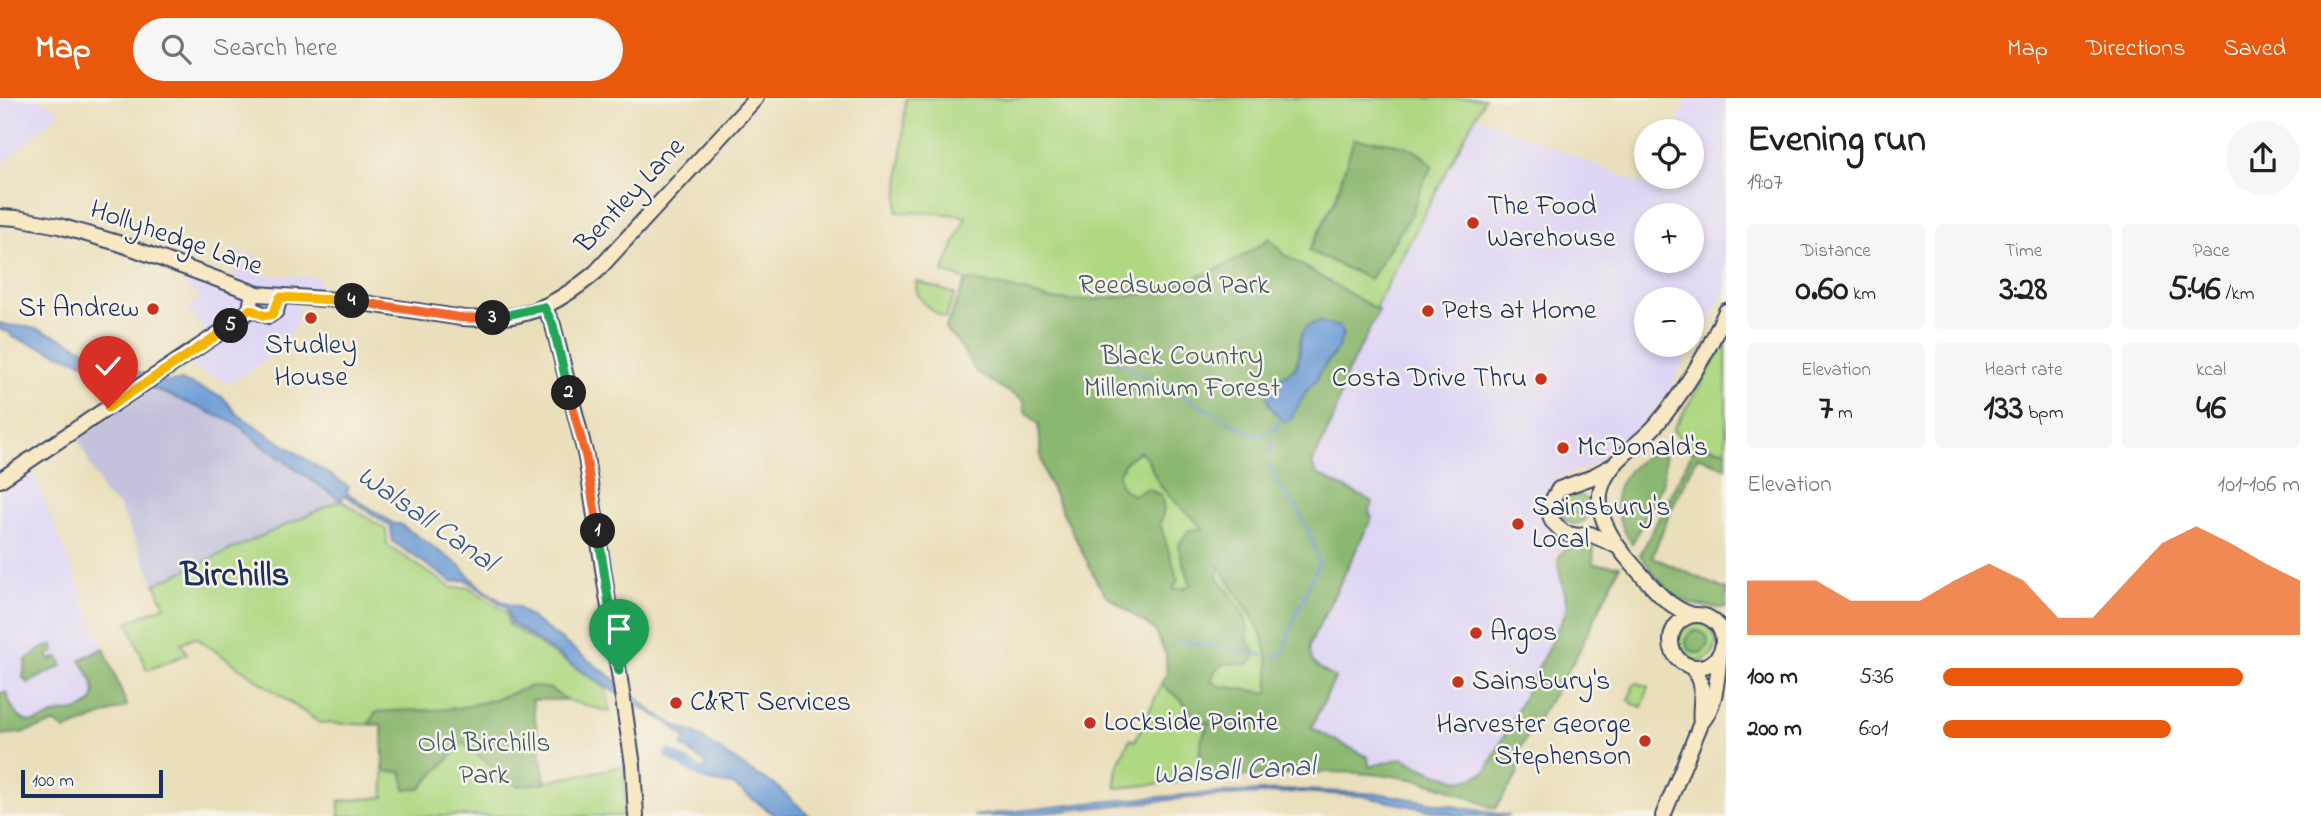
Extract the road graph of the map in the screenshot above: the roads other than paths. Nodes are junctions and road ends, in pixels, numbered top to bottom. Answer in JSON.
{"nodes":[{"id":1,"x":756,"y":98,"type":"edge"},
{"id":2,"x":0,"y":217,"type":"edge"},
{"id":3,"x":253,"y":292,"type":"junction"},
{"id":4,"x":280,"y":297,"type":"junction"},
{"id":5,"x":544,"y":307,"type":"junction"},
{"id":6,"x":250,"y":309,"type":"junction"},
{"id":7,"x":1726,"y":312,"type":"edge"},
{"id":8,"x":1615,"y":464,"type":"junction"},
{"id":9,"x":0,"y":480,"type":"edge"},
{"id":10,"x":1576,"y":483,"type":"junction"},
{"id":11,"x":1602,"y":507,"type":"junction"},
{"id":12,"x":1582,"y":535,"type":"junction"},
{"id":13,"x":1618,"y":548,"type":"junction"},
{"id":14,"x":1658,"y":594,"type":"junction"},
{"id":15,"x":1697,"y":615,"type":"junction"},
{"id":16,"x":1726,"y":617,"type":"edge"},
{"id":17,"x":1671,"y":634,"type":"junction"},
{"id":18,"x":1723,"y":647,"type":"edge"},
{"id":19,"x":1691,"y":667,"type":"junction"},
{"id":20,"x":1701,"y":723,"type":"junction"},
{"id":21,"x":636,"y":816,"type":"edge"},
{"id":22,"x":1663,"y":816,"type":"edge"}],
"edges":[{"from":1,"to":5,"type":"street","name":"Bentley Lane"},
{"from":2,"to":3,"type":"street","name":"Hollyhedge Lane"},
{"from":3,"to":4,"type":"street","name":"Hollyhedge Lane"},
{"from":3,"to":6,"type":"street"},
{"from":4,"to":5,"type":"street","name":"Hollyhedge Lane"},
{"from":4,"to":6,"type":"street"},
{"from":5,"to":21,"type":"street"},
{"from":6,"to":9,"type":"street"},
{"from":7,"to":8,"type":"street"},
{"from":8,"to":10,"type":"street"},
{"from":8,"to":11,"type":"street"},
{"from":10,"to":11,"type":"street"},
{"from":10,"to":12,"type":"street"},
{"from":11,"to":12,"type":"street"},
{"from":11,"to":13,"type":"street"},
{"from":12,"to":13,"type":"street"},
{"from":13,"to":14,"type":"street"},
{"from":14,"to":15,"type":"street"},
{"from":14,"to":17,"type":"street"},
{"from":15,"to":16,"type":"street"},
{"from":15,"to":17,"type":"street"},
{"from":15,"to":18,"type":"street"},
{"from":17,"to":19,"type":"street"},
{"from":18,"to":19,"type":"street"},
{"from":18,"to":20,"type":"street"},
{"from":19,"to":20,"type":"street"},
{"from":20,"to":22,"type":"street"}]}
